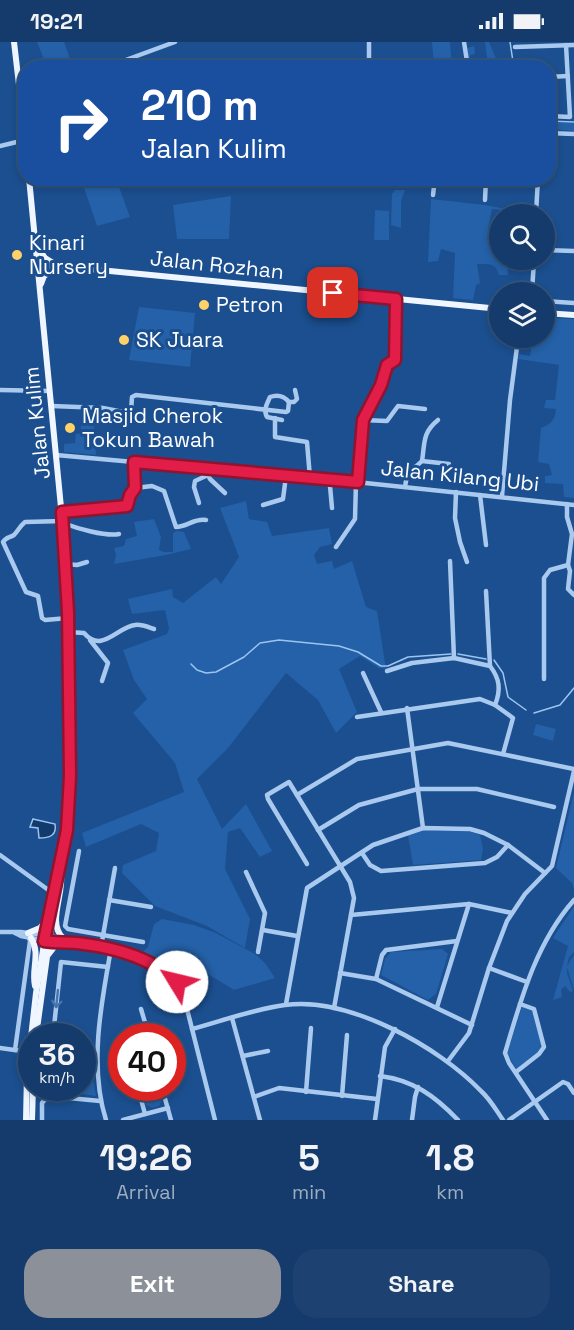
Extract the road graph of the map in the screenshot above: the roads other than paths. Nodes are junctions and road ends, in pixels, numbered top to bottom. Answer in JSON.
{"nodes":[{"id":1,"x":14,"y":42,"type":"edge"},
{"id":2,"x":175,"y":42,"type":"edge"},
{"id":3,"x":369,"y":42,"type":"edge"},
{"id":4,"x":464,"y":42,"type":"edge"},
{"id":5,"x":566,"y":45,"type":"junction"},
{"id":6,"x":574,"y":45,"type":"edge"},
{"id":7,"x":515,"y":47,"type":"dead end"},
{"id":8,"x":126,"y":60,"type":"edge"},
{"id":9,"x":369,"y":60,"type":"edge"},
{"id":10,"x":467,"y":60,"type":"edge"},
{"id":11,"x":18,"y":66,"type":"edge"},
{"id":12,"x":556,"y":76,"type":"edge"},
{"id":13,"x":568,"y":76,"type":"junction"},
{"id":14,"x":556,"y":116,"type":"edge"},
{"id":15,"x":556,"y":133,"type":"edge"},
{"id":16,"x":574,"y":134,"type":"edge"},
{"id":17,"x":18,"y":142,"type":"edge"},
{"id":18,"x":0,"y":146,"type":"edge"},
{"id":19,"x":30,"y":186,"type":"edge"},
{"id":20,"x":434,"y":186,"type":"edge"},
{"id":21,"x":486,"y":186,"type":"edge"},
{"id":22,"x":538,"y":186,"type":"edge"},
{"id":23,"x":433,"y":195,"type":"dead end"},
{"id":24,"x":485,"y":201,"type":"dead end"},
{"id":25,"x":537,"y":204,"type":"edge"},
{"id":26,"x":36,"y":243,"type":"junction"},
{"id":27,"x":555,"y":250,"type":"edge"},
{"id":28,"x":574,"y":251,"type":"edge"},
{"id":29,"x":38,"y":264,"type":"junction"},
{"id":30,"x":58,"y":266,"type":"junction"},
{"id":31,"x":40,"y":287,"type":"junction"},
{"id":32,"x":396,"y":299,"type":"junction"},
{"id":33,"x":555,"y":302,"type":"edge"},
{"id":34,"x":574,"y":303,"type":"edge"},
{"id":35,"x":489,"y":308,"type":"edge"},
{"id":36,"x":555,"y":314,"type":"edge"},
{"id":37,"x":574,"y":315,"type":"edge"},
{"id":38,"x":516,"y":348,"type":"edge"},
{"id":39,"x":0,"y":390,"type":"edge"},
{"id":40,"x":295,"y":390,"type":"dead end"},
{"id":41,"x":50,"y":391,"type":"junction"},
{"id":42,"x":289,"y":402,"type":"junction"},
{"id":43,"x":52,"y":406,"type":"junction"},
{"id":44,"x":265,"y":409,"type":"junction"},
{"id":45,"x":424,"y":409,"type":"dead end"},
{"id":46,"x":274,"y":418,"type":"junction"},
{"id":47,"x":282,"y":420,"type":"dead end"},
{"id":48,"x":363,"y":420,"type":"junction"},
{"id":49,"x":438,"y":420,"type":"dead end"},
{"id":50,"x":56,"y":455,"type":"junction"},
{"id":51,"x":422,"y":461,"type":"junction"},
{"id":52,"x":134,"y":462,"type":"junction"},
{"id":53,"x":449,"y":464,"type":"dead end"},
{"id":54,"x":207,"y":472,"type":"junction"},
{"id":55,"x":286,"y":476,"type":"junction"},
{"id":56,"x":310,"y":478,"type":"junction"},
{"id":57,"x":331,"y":480,"type":"junction"},
{"id":58,"x":357,"y":482,"type":"junction"},
{"id":59,"x":405,"y":487,"type":"junction"},
{"id":60,"x":135,"y":488,"type":"junction"},
{"id":61,"x":456,"y":492,"type":"junction"},
{"id":62,"x":225,"y":493,"type":"dead end"},
{"id":63,"x":480,"y":495,"type":"junction"},
{"id":64,"x":502,"y":496,"type":"junction"},
{"id":65,"x":200,"y":503,"type":"dead end"},
{"id":66,"x":567,"y":504,"type":"junction"},
{"id":67,"x":574,"y":504,"type":"edge"},
{"id":68,"x":263,"y":505,"type":"dead end"},
{"id":69,"x":332,"y":508,"type":"dead end"},
{"id":70,"x":62,"y":512,"type":"junction"},
{"id":71,"x":206,"y":520,"type":"dead end"},
{"id":72,"x":63,"y":522,"type":"junction"},
{"id":73,"x":119,"y":534,"type":"dead end"},
{"id":74,"x":486,"y":545,"type":"dead end"},
{"id":75,"x":336,"y":547,"type":"dead end"},
{"id":76,"x":450,"y":561,"type":"dead end"},
{"id":77,"x":87,"y":562,"type":"dead end"},
{"id":78,"x":467,"y":562,"type":"dead end"},
{"id":79,"x":66,"y":564,"type":"junction"},
{"id":80,"x":568,"y":565,"type":"junction"},
{"id":81,"x":486,"y":591,"type":"dead end"},
{"id":82,"x":574,"y":595,"type":"edge"},
{"id":83,"x":68,"y":618,"type":"junction"},
{"id":84,"x":154,"y":629,"type":"dead end"},
{"id":85,"x":68,"y":632,"type":"junction"},
{"id":86,"x":90,"y":640,"type":"junction"},
{"id":87,"x":454,"y":658,"type":"junction"},
{"id":88,"x":490,"y":666,"type":"junction"},
{"id":89,"x":387,"y":671,"type":"dead end"},
{"id":90,"x":363,"y":673,"type":"dead end"},
{"id":91,"x":544,"y":678,"type":"dead end"},
{"id":92,"x":102,"y":681,"type":"dead end"},
{"id":93,"x":495,"y":705,"type":"junction"},
{"id":94,"x":407,"y":708,"type":"junction"},
{"id":95,"x":381,"y":712,"type":"junction"},
{"id":96,"x":357,"y":717,"type":"dead end"},
{"id":97,"x":412,"y":748,"type":"junction"},
{"id":98,"x":503,"y":754,"type":"junction"},
{"id":99,"x":574,"y":770,"type":"edge"},
{"id":100,"x":418,"y":789,"type":"junction"},
{"id":101,"x":297,"y":795,"type":"junction"},
{"id":102,"x":554,"y":807,"type":"dead end"},
{"id":103,"x":423,"y":828,"type":"junction"},
{"id":104,"x":318,"y":830,"type":"junction"},
{"id":105,"x":508,"y":845,"type":"junction"},
{"id":106,"x":79,"y":851,"type":"dead end"},
{"id":107,"x":362,"y":853,"type":"junction"},
{"id":108,"x":0,"y":855,"type":"edge"},
{"id":109,"x":307,"y":864,"type":"dead end"},
{"id":110,"x":340,"y":866,"type":"junction"},
{"id":111,"x":60,"y":867,"type":"junction"},
{"id":112,"x":115,"y":868,"type":"dead end"},
{"id":113,"x":246,"y":872,"type":"dead end"},
{"id":114,"x":545,"y":873,"type":"junction"},
{"id":115,"x":54,"y":894,"type":"junction"},
{"id":116,"x":109,"y":900,"type":"junction"},
{"id":117,"x":574,"y":900,"type":"edge"},
{"id":118,"x":469,"y":904,"type":"junction"},
{"id":119,"x":151,"y":907,"type":"dead end"},
{"id":120,"x":512,"y":913,"type":"junction"},
{"id":121,"x":351,"y":915,"type":"junction"},
{"id":122,"x":50,"y":916,"type":"junction"},
{"id":123,"x":263,"y":930,"type":"junction"},
{"id":124,"x":0,"y":932,"type":"edge"},
{"id":125,"x":103,"y":935,"type":"junction"},
{"id":126,"x":29,"y":936,"type":"junction"},
{"id":127,"x":297,"y":936,"type":"junction"},
{"id":128,"x":47,"y":939,"type":"junction"},
{"id":129,"x":62,"y":941,"type":"junction"},
{"id":130,"x":458,"y":941,"type":"junction"},
{"id":131,"x":143,"y":942,"type":"dead end"},
{"id":132,"x":100,"y":947,"type":"junction"},
{"id":133,"x":111,"y":949,"type":"junction"},
{"id":134,"x":258,"y":952,"type":"dead end"},
{"id":135,"x":45,"y":962,"type":"junction"},
{"id":136,"x":108,"y":967,"type":"junction"},
{"id":137,"x":489,"y":968,"type":"junction"},
{"id":138,"x":340,"y":973,"type":"junction"},
{"id":139,"x":376,"y":979,"type":"junction"},
{"id":140,"x":527,"y":982,"type":"junction"},
{"id":141,"x":36,"y":993,"type":"junction"},
{"id":142,"x":520,"y":1004,"type":"junction"},
{"id":143,"x":286,"y":1005,"type":"junction"},
{"id":144,"x":437,"y":1007,"type":"junction"},
{"id":145,"x":334,"y":1008,"type":"junction"},
{"id":146,"x":141,"y":1009,"type":"dead end"},
{"id":147,"x":232,"y":1018,"type":"junction"},
{"id":148,"x":32,"y":1023,"type":"edge"},
{"id":149,"x":38,"y":1023,"type":"edge"},
{"id":150,"x":54,"y":1023,"type":"edge"},
{"id":151,"x":145,"y":1023,"type":"edge"},
{"id":152,"x":472,"y":1025,"type":"junction"},
{"id":153,"x":311,"y":1028,"type":"dead end"},
{"id":154,"x":192,"y":1029,"type":"junction"},
{"id":155,"x":395,"y":1029,"type":"junction"},
{"id":156,"x":347,"y":1035,"type":"dead end"},
{"id":157,"x":0,"y":1048,"type":"edge"},
{"id":158,"x":15,"y":1050,"type":"junction"},
{"id":159,"x":18,"y":1050,"type":"edge"},
{"id":160,"x":268,"y":1051,"type":"dead end"},
{"id":161,"x":243,"y":1056,"type":"junction"},
{"id":162,"x":448,"y":1061,"type":"junction"},
{"id":163,"x":97,"y":1072,"type":"joint"},
{"id":164,"x":516,"y":1072,"type":"junction"},
{"id":165,"x":380,"y":1076,"type":"junction"},
{"id":166,"x":418,"y":1087,"type":"junction"},
{"id":167,"x":306,"y":1092,"type":"junction"},
{"id":168,"x":574,"y":1093,"type":"edge"},
{"id":169,"x":342,"y":1095,"type":"junction"},
{"id":170,"x":254,"y":1097,"type":"junction"},
{"id":171,"x":377,"y":1100,"type":"junction"},
{"id":172,"x":27,"y":1101,"type":"edge"},
{"id":173,"x":33,"y":1101,"type":"edge"},
{"id":174,"x":100,"y":1101,"type":"junction"},
{"id":175,"x":142,"y":1101,"type":"edge"},
{"id":176,"x":166,"y":1101,"type":"edge"},
{"id":177,"x":535,"y":1102,"type":"junction"},
{"id":178,"x":168,"y":1108,"type":"junction"},
{"id":179,"x":146,"y":1114,"type":"junction"},
{"id":180,"x":26,"y":1120,"type":"edge"},
{"id":181,"x":32,"y":1120,"type":"edge"},
{"id":182,"x":42,"y":1120,"type":"edge"},
{"id":183,"x":106,"y":1120,"type":"edge"},
{"id":184,"x":123,"y":1120,"type":"edge"},
{"id":185,"x":171,"y":1120,"type":"edge"},
{"id":186,"x":215,"y":1120,"type":"edge"},
{"id":187,"x":260,"y":1120,"type":"edge"},
{"id":188,"x":375,"y":1120,"type":"edge"},
{"id":189,"x":412,"y":1120,"type":"edge"},
{"id":190,"x":458,"y":1120,"type":"edge"},
{"id":191,"x":503,"y":1120,"type":"edge"},
{"id":192,"x":509,"y":1120,"type":"edge"},
{"id":193,"x":547,"y":1120,"type":"edge"}],
"edges":[{"from":1,"to":11,"type":"main road"},
{"from":2,"to":8,"type":"street"},
{"from":3,"to":9,"type":"street"},
{"from":4,"to":10,"type":"street"},
{"from":5,"to":6,"type":"street"},
{"from":5,"to":7,"type":"street"},
{"from":5,"to":13,"type":"street"},
{"from":12,"to":13,"type":"street"},
{"from":13,"to":14,"type":"street"},
{"from":15,"to":16,"type":"street"},
{"from":17,"to":18,"type":"street"},
{"from":19,"to":26,"type":"main road","name":"Jalan Kulim"},
{"from":20,"to":23,"type":"street"},
{"from":21,"to":24,"type":"street"},
{"from":22,"to":25,"type":"street"},
{"from":26,"to":29,"type":"main road","name":"Jalan Kulim"},
{"from":26,"to":30,"type":"main road"},
{"from":27,"to":28,"type":"street"},
{"from":29,"to":30,"type":"main road","name":"Jalan Rozhan"},
{"from":29,"to":31,"type":"main road","name":"Jalan Kulim"},
{"from":30,"to":31,"type":"main road"},
{"from":30,"to":32,"type":"main road","name":"Jalan Rozhan"},
{"from":31,"to":41,"type":"main road","name":"Jalan Kulim"},
{"from":32,"to":35,"type":"main road","name":"Jalan Rozhan"},
{"from":32,"to":48,"type":"street"},
{"from":33,"to":34,"type":"street"},
{"from":36,"to":37,"type":"main road"},
{"from":38,"to":64,"type":"street"},
{"from":39,"to":41,"type":"street"},
{"from":40,"to":42,"type":"street"},
{"from":41,"to":43,"type":"main road","name":"Jalan Kulim"},
{"from":42,"to":44,"type":"street"},
{"from":42,"to":44,"type":"street"},
{"from":43,"to":44,"type":"street"},
{"from":43,"to":50,"type":"main road","name":"Jalan Kulim"},
{"from":44,"to":46,"type":"street"},
{"from":45,"to":48,"type":"street"},
{"from":46,"to":47,"type":"street"},
{"from":46,"to":56,"type":"street"},
{"from":48,"to":58,"type":"street"},
{"from":49,"to":51,"type":"street"},
{"from":50,"to":52,"type":"street","name":"Jalan Kilang Ubi"},
{"from":50,"to":70,"type":"main road","name":"Jalan Kulim"},
{"from":51,"to":53,"type":"street"},
{"from":51,"to":59,"type":"street"},
{"from":52,"to":54,"type":"street","name":"Jalan Kilang Ubi"},
{"from":52,"to":60,"type":"street"},
{"from":54,"to":55,"type":"street","name":"Jalan Kilang Ubi"},
{"from":54,"to":62,"type":"street"},
{"from":54,"to":65,"type":"street"},
{"from":55,"to":56,"type":"street","name":"Jalan Kilang Ubi"},
{"from":55,"to":68,"type":"street"},
{"from":56,"to":57,"type":"street","name":"Jalan Kilang Ubi"},
{"from":57,"to":58,"type":"street","name":"Jalan Kilang Ubi"},
{"from":57,"to":69,"type":"street"},
{"from":58,"to":59,"type":"street","name":"Jalan Kilang Ubi"},
{"from":58,"to":75,"type":"street"},
{"from":59,"to":61,"type":"street","name":"Jalan Kilang Ubi"},
{"from":60,"to":70,"type":"street"},
{"from":60,"to":71,"type":"street"},
{"from":61,"to":63,"type":"street","name":"Jalan Kilang Ubi"},
{"from":61,"to":78,"type":"street"},
{"from":63,"to":64,"type":"street","name":"Jalan Kilang Ubi"},
{"from":63,"to":74,"type":"street"},
{"from":64,"to":66,"type":"street","name":"Jalan Kilang Ubi"},
{"from":66,"to":67,"type":"street","name":"Jalan Kilang Ubi"},
{"from":66,"to":80,"type":"street"},
{"from":70,"to":72,"type":"main road","name":"Jalan Kulim"},
{"from":72,"to":73,"type":"street"},
{"from":72,"to":79,"type":"main road","name":"Jalan Kulim"},
{"from":72,"to":83,"type":"street"},
{"from":76,"to":87,"type":"street"},
{"from":77,"to":79,"type":"street"},
{"from":79,"to":83,"type":"main road","name":"Jalan Kulim"},
{"from":80,"to":82,"type":"street"},
{"from":80,"to":91,"type":"street"},
{"from":81,"to":88,"type":"street"},
{"from":83,"to":85,"type":"main road","name":"Jalan Kulim"},
{"from":84,"to":86,"type":"street"},
{"from":85,"to":86,"type":"street"},
{"from":85,"to":111,"type":"main road","name":"Jalan Kulim"},
{"from":86,"to":92,"type":"street"},
{"from":87,"to":88,"type":"street"},
{"from":87,"to":89,"type":"street"},
{"from":88,"to":93,"type":"street"},
{"from":90,"to":95,"type":"street"},
{"from":93,"to":94,"type":"street"},
{"from":93,"to":98,"type":"street"},
{"from":94,"to":95,"type":"street"},
{"from":94,"to":97,"type":"street"},
{"from":95,"to":96,"type":"street"},
{"from":97,"to":98,"type":"street"},
{"from":97,"to":100,"type":"street"},
{"from":97,"to":101,"type":"street"},
{"from":98,"to":99,"type":"street"},
{"from":99,"to":114,"type":"street"},
{"from":100,"to":102,"type":"street"},
{"from":100,"to":103,"type":"street"},
{"from":100,"to":104,"type":"street"},
{"from":101,"to":104,"type":"street"},
{"from":101,"to":109,"type":"street"},
{"from":103,"to":105,"type":"street"},
{"from":103,"to":107,"type":"street"},
{"from":104,"to":110,"type":"street"},
{"from":105,"to":107,"type":"street"},
{"from":105,"to":114,"type":"street"},
{"from":106,"to":125,"type":"street"},
{"from":107,"to":110,"type":"street"},
{"from":108,"to":115,"type":"street"},
{"from":110,"to":121,"type":"street"},
{"from":110,"to":127,"type":"street"},
{"from":111,"to":115,"type":"main road","name":"Jalan Kulim"},
{"from":111,"to":129,"type":"main road"},
{"from":112,"to":116,"type":"street"},
{"from":113,"to":123,"type":"street"},
{"from":114,"to":120,"type":"street"},
{"from":115,"to":122,"type":"main road","name":"Jalan Kulim"},
{"from":116,"to":119,"type":"street"},
{"from":116,"to":125,"type":"street"},
{"from":117,"to":140,"type":"street"},
{"from":118,"to":120,"type":"street"},
{"from":118,"to":121,"type":"street"},
{"from":118,"to":130,"type":"street"},
{"from":120,"to":137,"type":"street"},
{"from":121,"to":138,"type":"street"},
{"from":122,"to":126,"type":"main road"},
{"from":122,"to":128,"type":"main road","name":"Jalan Kulim"},
{"from":123,"to":127,"type":"street"},
{"from":123,"to":134,"type":"street"},
{"from":124,"to":126,"type":"street"},
{"from":125,"to":131,"type":"street"},
{"from":125,"to":132,"type":"street"},
{"from":126,"to":128,"type":"street"},
{"from":126,"to":141,"type":"main road"},
{"from":126,"to":158,"type":"street"},
{"from":127,"to":143,"type":"street"},
{"from":128,"to":129,"type":"street"},
{"from":128,"to":135,"type":"main road","name":"Jalan Kulim"},
{"from":128,"to":141,"type":"main road","name":"Jalan Kulim"},
{"from":129,"to":132,"type":"street"},
{"from":129,"to":135,"type":"main road"},
{"from":130,"to":139,"type":"street"},
{"from":130,"to":144,"type":"street"},
{"from":132,"to":133,"type":"street"},
{"from":133,"to":136,"type":"street"},
{"from":133,"to":154,"type":"street"},
{"from":135,"to":149,"type":"main road","name":"Jalan Kulim"},
{"from":136,"to":150,"type":"street","one_way":true},
{"from":136,"to":163,"type":"street"},
{"from":137,"to":140,"type":"street"},
{"from":137,"to":152,"type":"street"},
{"from":138,"to":139,"type":"street"},
{"from":138,"to":145,"type":"street"},
{"from":139,"to":144,"type":"street"},
{"from":140,"to":142,"type":"street"},
{"from":141,"to":148,"type":"main road","name":"Jalan Kulim"},
{"from":142,"to":164,"type":"street"},
{"from":142,"to":164,"type":"street"},
{"from":143,"to":145,"type":"street"},
{"from":143,"to":147,"type":"street"},
{"from":144,"to":152,"type":"street"},
{"from":145,"to":155,"type":"street"},
{"from":146,"to":151,"type":"street"},
{"from":147,"to":154,"type":"street"},
{"from":147,"to":161,"type":"street"},
{"from":152,"to":162,"type":"street"},
{"from":153,"to":167,"type":"street"},
{"from":154,"to":186,"type":"street"},
{"from":155,"to":162,"type":"street"},
{"from":155,"to":165,"type":"street"},
{"from":156,"to":169,"type":"street"},
{"from":157,"to":158,"type":"street"},
{"from":158,"to":159,"type":"street"},
{"from":160,"to":161,"type":"street"},
{"from":161,"to":170,"type":"street"},
{"from":162,"to":191,"type":"street"},
{"from":163,"to":174,"type":"street"},
{"from":164,"to":177,"type":"street"},
{"from":165,"to":166,"type":"street"},
{"from":165,"to":171,"type":"street"},
{"from":166,"to":189,"type":"street"},
{"from":166,"to":190,"type":"street"},
{"from":167,"to":169,"type":"street"},
{"from":167,"to":170,"type":"street"},
{"from":168,"to":177,"type":"street"},
{"from":169,"to":171,"type":"street"},
{"from":170,"to":187,"type":"street"},
{"from":171,"to":188,"type":"street"},
{"from":172,"to":180,"type":"main road","name":"Jalan Kulim"},
{"from":173,"to":181,"type":"main road"},
{"from":174,"to":182,"type":"street"},
{"from":174,"to":183,"type":"street"},
{"from":175,"to":179,"type":"street"},
{"from":176,"to":178,"type":"street"},
{"from":177,"to":192,"type":"street"},
{"from":177,"to":193,"type":"street"},
{"from":178,"to":179,"type":"street"},
{"from":178,"to":185,"type":"street"},
{"from":179,"to":184,"type":"street"}]}
